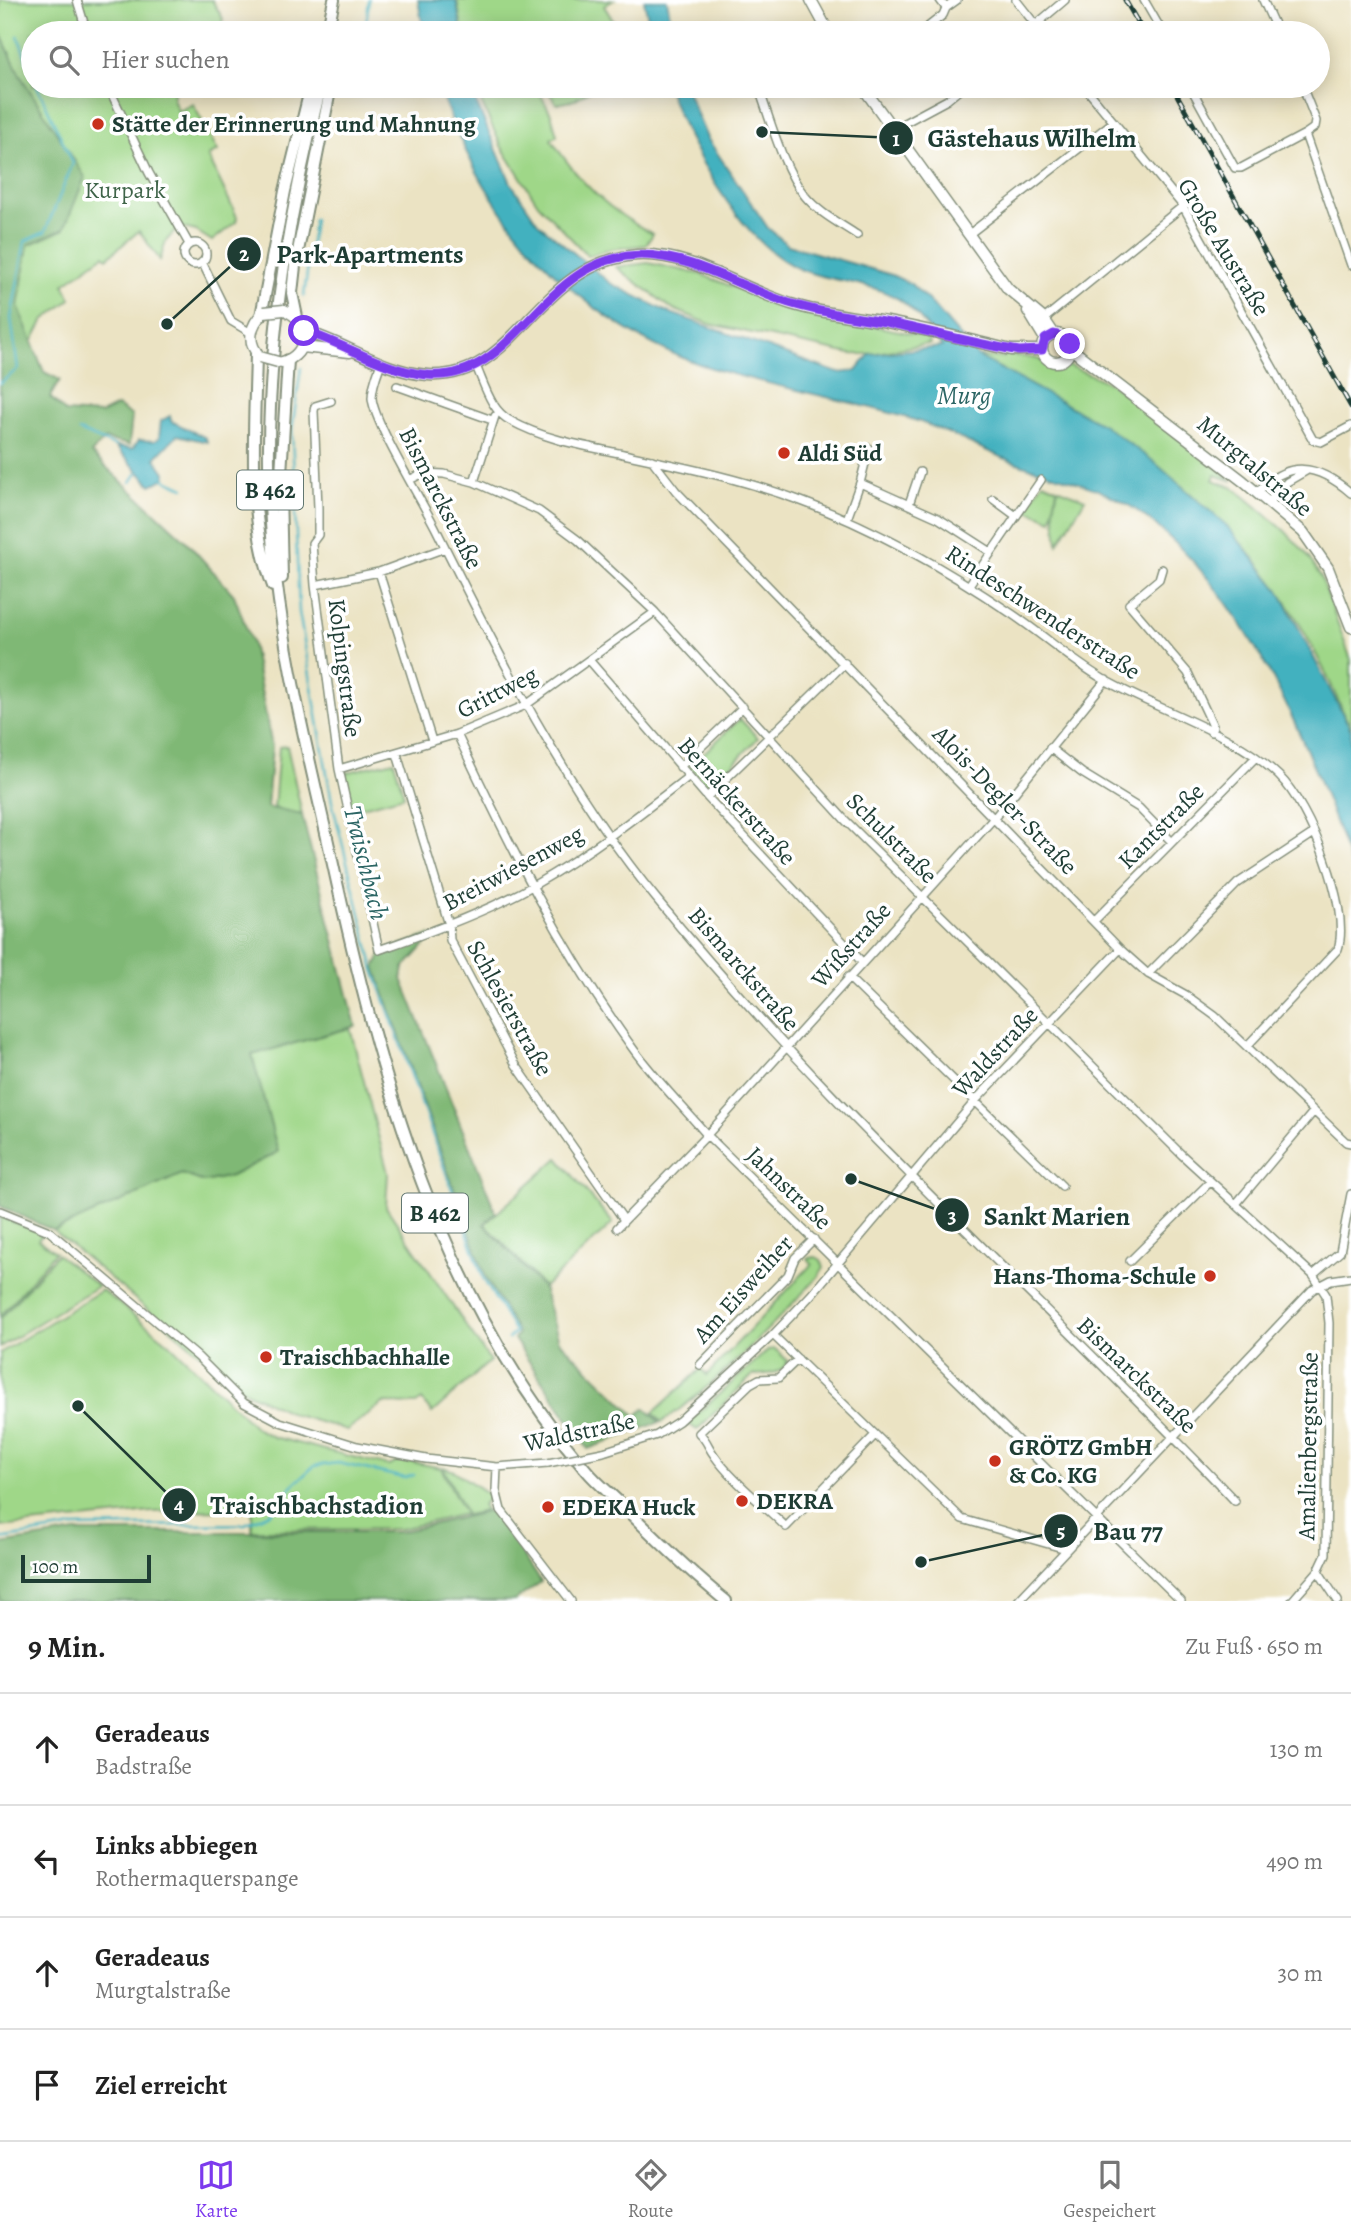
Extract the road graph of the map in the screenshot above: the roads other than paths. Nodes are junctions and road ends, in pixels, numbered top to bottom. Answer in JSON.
{"nodes":[{"id":1,"x":77,"y":0,"type":"edge"},
{"id":2,"x":334,"y":0,"type":"edge"},
{"id":3,"x":341,"y":0,"type":"edge"},
{"id":4,"x":811,"y":0,"type":"edge"},
{"id":5,"x":940,"y":0,"type":"edge"},
{"id":6,"x":957,"y":0,"type":"edge"},
{"id":7,"x":1016,"y":0,"type":"edge"},
{"id":8,"x":1065,"y":0,"type":"edge"},
{"id":9,"x":1144,"y":0,"type":"edge"},
{"id":10,"x":1263,"y":0,"type":"edge"},
{"id":11,"x":946,"y":8,"type":"junction"},
{"id":12,"x":83,"y":21,"type":"edge"},
{"id":13,"x":330,"y":21,"type":"edge"},
{"id":14,"x":337,"y":21,"type":"edge"},
{"id":15,"x":823,"y":21,"type":"edge"},
{"id":16,"x":935,"y":21,"type":"edge"},
{"id":17,"x":1032,"y":21,"type":"edge"},
{"id":18,"x":1040,"y":21,"type":"edge"},
{"id":19,"x":1156,"y":21,"type":"edge"},
{"id":20,"x":1273,"y":21,"type":"edge"},
{"id":21,"x":114,"y":98,"type":"edge"},
{"id":22,"x":308,"y":98,"type":"edge"},
{"id":23,"x":318,"y":98,"type":"edge"},
{"id":24,"x":329,"y":98,"type":"edge"},
{"id":25,"x":763,"y":98,"type":"edge"},
{"id":26,"x":871,"y":98,"type":"edge"},
{"id":27,"x":949,"y":98,"type":"edge"},
{"id":28,"x":1094,"y":98,"type":"edge"},
{"id":29,"x":1197,"y":98,"type":"edge"},
{"id":30,"x":1307,"y":98,"type":"edge"},
{"id":31,"x":1113,"y":122,"type":"junction"},
{"id":32,"x":893,"y":129,"type":"junction"},
{"id":33,"x":1305,"y":134,"type":"junction"},
{"id":34,"x":1183,"y":206,"type":"junction"},
{"id":35,"x":857,"y":234,"type":"dead end"},
{"id":36,"x":968,"y":235,"type":"junction"},
{"id":37,"x":189,"y":244,"type":"junction"},
{"id":38,"x":202,"y":262,"type":"junction"},
{"id":39,"x":1351,"y":265,"type":"edge"},
{"id":40,"x":1026,"y":307,"type":"junction"},
{"id":41,"x":262,"y":314,"type":"junction"},
{"id":42,"x":297,"y":317,"type":"junction"},
{"id":43,"x":1044,"y":319,"type":"junction"},
{"id":44,"x":304,"y":331,"type":"junction"},
{"id":45,"x":251,"y":333,"type":"junction"},
{"id":46,"x":1049,"y":336,"type":"junction"},
{"id":47,"x":302,"y":347,"type":"junction"},
{"id":48,"x":1070,"y":348,"type":"junction"},
{"id":49,"x":1042,"y":350,"type":"junction"},
{"id":50,"x":258,"y":354,"type":"junction"},
{"id":51,"x":1065,"y":359,"type":"junction"},
{"id":52,"x":283,"y":361,"type":"junction"},
{"id":53,"x":376,"y":361,"type":"junction"},
{"id":54,"x":476,"y":366,"type":"junction"},
{"id":55,"x":1094,"y":369,"type":"junction"},
{"id":56,"x":397,"y":386,"type":"dead end"},
{"id":57,"x":331,"y":401,"type":"dead end"},
{"id":58,"x":498,"y":413,"type":"junction"},
{"id":59,"x":492,"y":420,"type":"junction"},
{"id":60,"x":1351,"y":426,"type":"edge"},
{"id":61,"x":869,"y":448,"type":"dead end"},
{"id":62,"x":652,"y":460,"type":"junction"},
{"id":63,"x":1307,"y":471,"type":"junction"},
{"id":64,"x":920,"y":472,"type":"dead end"},
{"id":65,"x":411,"y":479,"type":"junction"},
{"id":66,"x":1041,"y":480,"type":"dead end"},
{"id":67,"x":474,"y":482,"type":"junction"},
{"id":68,"x":859,"y":483,"type":"junction"},
{"id":69,"x":1257,"y":493,"type":"junction"},
{"id":70,"x":1351,"y":493,"type":"edge"},
{"id":71,"x":992,"y":499,"type":"dead end"},
{"id":72,"x":1269,"y":502,"type":"junction"},
{"id":73,"x":909,"y":504,"type":"junction"},
{"id":74,"x":1016,"y":516,"type":"junction"},
{"id":75,"x":847,"y":519,"type":"junction"},
{"id":76,"x":445,"y":548,"type":"junction"},
{"id":77,"x":991,"y":552,"type":"junction"},
{"id":78,"x":1163,"y":569,"type":"dead end"},
{"id":79,"x":379,"y":572,"type":"junction"},
{"id":80,"x":315,"y":585,"type":"junction"},
{"id":81,"x":969,"y":585,"type":"junction"},
{"id":82,"x":279,"y":602,"type":"junction"},
{"id":83,"x":655,"y":612,"type":"junction"},
{"id":84,"x":1351,"y":626,"type":"edge"},
{"id":85,"x":590,"y":661,"type":"junction"},
{"id":86,"x":845,"y":663,"type":"junction"},
{"id":87,"x":1105,"y":680,"type":"junction"},
{"id":88,"x":526,"y":705,"type":"junction"},
{"id":89,"x":743,"y":707,"type":"junction"},
{"id":90,"x":1211,"y":732,"type":"junction"},
{"id":91,"x":457,"y":734,"type":"junction"},
{"id":92,"x":770,"y":736,"type":"junction"},
{"id":93,"x":432,"y":741,"type":"junction"},
{"id":94,"x":1050,"y":748,"type":"junction"},
{"id":95,"x":397,"y":754,"type":"junction"},
{"id":96,"x":1255,"y":758,"type":"junction"},
{"id":97,"x":680,"y":767,"type":"junction"},
{"id":98,"x":339,"y":769,"type":"junction"},
{"id":99,"x":688,"y":777,"type":"junction"},
{"id":100,"x":707,"y":797,"type":"junction"},
{"id":101,"x":995,"y":817,"type":"junction"},
{"id":102,"x":1314,"y":833,"type":"junction"},
{"id":103,"x":611,"y":837,"type":"junction"},
{"id":104,"x":1172,"y":842,"type":"junction"},
{"id":105,"x":534,"y":885,"type":"junction"},
{"id":106,"x":922,"y":895,"type":"junction"},
{"id":107,"x":1094,"y":921,"type":"junction"},
{"id":108,"x":449,"y":925,"type":"junction"},
{"id":109,"x":1344,"y":937,"type":"junction"},
{"id":110,"x":1351,"y":944,"type":"edge"},
{"id":111,"x":1120,"y":949,"type":"junction"},
{"id":112,"x":379,"y":950,"type":"joint"},
{"id":113,"x":862,"y":961,"type":"junction"},
{"id":114,"x":1148,"y":974,"type":"junction"},
{"id":115,"x":848,"y":977,"type":"junction"},
{"id":116,"x":1049,"y":1022,"type":"junction"},
{"id":117,"x":786,"y":1045,"type":"junction"},
{"id":118,"x":1247,"y":1046,"type":"junction"},
{"id":119,"x":976,"y":1100,"type":"junction"},
{"id":120,"x":1314,"y":1111,"type":"junction"},
{"id":121,"x":707,"y":1135,"type":"junction"},
{"id":122,"x":1351,"y":1143,"type":"edge"},
{"id":123,"x":910,"y":1177,"type":"junction"},
{"id":124,"x":1210,"y":1182,"type":"junction"},
{"id":125,"x":1062,"y":1186,"type":"dead end"},
{"id":126,"x":1351,"y":1194,"type":"edge"},
{"id":127,"x":1236,"y":1204,"type":"junction"},
{"id":128,"x":0,"y":1211,"type":"edge"},
{"id":129,"x":624,"y":1220,"type":"junction"},
{"id":130,"x":617,"y":1228,"type":"dead end"},
{"id":131,"x":814,"y":1239,"type":"junction"},
{"id":132,"x":1130,"y":1261,"type":"dead end"},
{"id":133,"x":836,"y":1262,"type":"junction"},
{"id":134,"x":1313,"y":1275,"type":"junction"},
{"id":135,"x":1348,"y":1277,"type":"edge"},
{"id":136,"x":1319,"y":1285,"type":"junction"},
{"id":137,"x":773,"y":1335,"type":"junction"},
{"id":138,"x":798,"y":1359,"type":"junction"},
{"id":139,"x":700,"y":1365,"type":"dead end"},
{"id":140,"x":874,"y":1435,"type":"junction"},
{"id":141,"x":1174,"y":1437,"type":"junction"},
{"id":142,"x":497,"y":1467,"type":"junction"},
{"id":143,"x":1235,"y":1502,"type":"dead end"},
{"id":144,"x":1097,"y":1518,"type":"junction"},
{"id":145,"x":1066,"y":1549,"type":"junction"},
{"id":146,"x":1318,"y":1571,"type":"junction"},
{"id":147,"x":571,"y":1601,"type":"edge"},
{"id":148,"x":726,"y":1601,"type":"edge"},
{"id":149,"x":1018,"y":1601,"type":"edge"},
{"id":150,"x":1181,"y":1601,"type":"edge"},
{"id":151,"x":1292,"y":1601,"type":"edge"},
{"id":152,"x":1338,"y":1601,"type":"edge"}],
"edges":[{"from":1,"to":12,"type":"street"},
{"from":2,"to":13,"type":"main road"},
{"from":3,"to":14,"type":"main road"},
{"from":4,"to":15,"type":"street"},
{"from":5,"to":11,"type":"street"},
{"from":6,"to":11,"type":"street"},
{"from":7,"to":17,"type":"street"},
{"from":8,"to":18,"type":"street"},
{"from":9,"to":19,"type":"street"},
{"from":10,"to":20,"type":"street"},
{"from":11,"to":16,"type":"street"},
{"from":21,"to":37,"type":"street"},
{"from":22,"to":41,"type":"main road"},
{"from":23,"to":82,"type":"main road","number":"B 462"},
{"from":24,"to":42,"type":"main road"},
{"from":25,"to":35,"type":"street"},
{"from":26,"to":32,"type":"street","name":"Murgtalstraße"},
{"from":27,"to":32,"type":"street"},
{"from":28,"to":31,"type":"street","name":"Große Austraße"},
{"from":29,"to":33,"type":"street"},
{"from":30,"to":33,"type":"street"},
{"from":31,"to":34,"type":"street","name":"Große Austraße"},
{"from":31,"to":36,"type":"street"},
{"from":32,"to":36,"type":"street","name":"Murgtalstraße"},
{"from":33,"to":39,"type":"street"},
{"from":34,"to":43,"type":"street"},
{"from":34,"to":60,"type":"street","name":"Große Austraße"},
{"from":36,"to":40,"type":"street","name":"Murgtalstraße"},
{"from":37,"to":38,"type":"street"},
{"from":37,"to":38,"type":"street"},
{"from":38,"to":45,"type":"street"},
{"from":40,"to":43,"type":"street","name":"Murgtalstraße"},
{"from":40,"to":46,"type":"street","name":"Murgtalstraße"},
{"from":41,"to":42,"type":"street","bridge":true},
{"from":41,"to":45,"type":"street"},
{"from":42,"to":44,"type":"street"},
{"from":43,"to":46,"type":"street","name":"Murgtalstraße"},
{"from":44,"to":47,"type":"street"},
{"from":44,"to":53,"type":"street"},
{"from":45,"to":50,"type":"street"},
{"from":46,"to":48,"type":"street","name":"Murgtalstraße"},
{"from":46,"to":49,"type":"street"},
{"from":47,"to":52,"type":"street"},
{"from":47,"to":53,"type":"street"},
{"from":48,"to":51,"type":"street"},
{"from":48,"to":55,"type":"street","name":"Murgtalstraße"},
{"from":49,"to":51,"type":"street","name":"Murgtalstraße"},
{"from":49,"to":54,"type":"street"},
{"from":50,"to":52,"type":"street","bridge":true},
{"from":50,"to":82,"type":"main road"},
{"from":51,"to":55,"type":"street","name":"Murgtalstraße"},
{"from":52,"to":82,"type":"main road"},
{"from":53,"to":54,"type":"street"},
{"from":53,"to":65,"type":"street","name":"Bismarckstraße"},
{"from":54,"to":58,"type":"street"},
{"from":55,"to":69,"type":"street","name":"Murgtalstraße"},
{"from":56,"to":59,"type":"street"},
{"from":57,"to":80,"type":"street","name":"Kolpingstraße"},
{"from":58,"to":59,"type":"street"},
{"from":58,"to":62,"type":"street","name":"Rindeschwenderstraße"},
{"from":59,"to":67,"type":"street"},
{"from":61,"to":68,"type":"street"},
{"from":62,"to":75,"type":"street","name":"Rindeschwenderstraße"},
{"from":62,"to":86,"type":"street","name":"Alois-Degler-Straße"},
{"from":63,"to":69,"type":"street"},
{"from":63,"to":70,"type":"street"},
{"from":63,"to":72,"type":"street"},
{"from":64,"to":73,"type":"street"},
{"from":65,"to":67,"type":"street","name":"Schulstraße"},
{"from":65,"to":76,"type":"street","name":"Bismarckstraße"},
{"from":66,"to":74,"type":"street"},
{"from":67,"to":83,"type":"street","name":"Schulstraße"},
{"from":68,"to":73,"type":"street"},
{"from":68,"to":75,"type":"street"},
{"from":69,"to":72,"type":"street","name":"Murgtalstraße"},
{"from":71,"to":74,"type":"street"},
{"from":72,"to":84,"type":"street","name":"Murgtalstraße"},
{"from":73,"to":77,"type":"street"},
{"from":74,"to":77,"type":"street"},
{"from":75,"to":81,"type":"street","name":"Rindeschwenderstraße"},
{"from":76,"to":79,"type":"street"},
{"from":76,"to":88,"type":"street","name":"Bismarckstraße"},
{"from":77,"to":81,"type":"street"},
{"from":78,"to":90,"type":"street"},
{"from":79,"to":80,"type":"street"},
{"from":79,"to":93,"type":"street"},
{"from":80,"to":98,"type":"street","name":"Kolpingstraße"},
{"from":81,"to":87,"type":"street","name":"Rindeschwenderstraße"},
{"from":82,"to":148,"type":"main road","number":"B 462"},
{"from":83,"to":85,"type":"street","name":"Grittweg"},
{"from":83,"to":89,"type":"street","name":"Schulstraße"},
{"from":85,"to":88,"type":"street","name":"Grittweg"},
{"from":85,"to":97,"type":"street","name":"Bernäckerstraße"},
{"from":86,"to":92,"type":"street"},
{"from":86,"to":101,"type":"street","name":"Alois-Degler-Straße"},
{"from":87,"to":90,"type":"street","name":"Rindeschwenderstraße"},
{"from":87,"to":94,"type":"street","name":"Wißstraße"},
{"from":88,"to":91,"type":"street","name":"Grittweg"},
{"from":88,"to":103,"type":"street","name":"Bismarckstraße"},
{"from":89,"to":92,"type":"street","name":"Schulstraße"},
{"from":89,"to":97,"type":"street"},
{"from":90,"to":96,"type":"street","name":"Rindeschwenderstraße"},
{"from":91,"to":93,"type":"street","name":"Grittweg"},
{"from":91,"to":105,"type":"street","name":"Jahnstraße"},
{"from":92,"to":100,"type":"street"},
{"from":92,"to":106,"type":"street","name":"Schulstraße"},
{"from":93,"to":95,"type":"street","name":"Grittweg"},
{"from":94,"to":101,"type":"street","name":"Wißstraße"},
{"from":94,"to":104,"type":"street"},
{"from":95,"to":98,"type":"street","name":"Grittweg"},
{"from":95,"to":108,"type":"street","name":"Schlesierstraße"},
{"from":96,"to":102,"type":"street","name":"Rindeschwenderstraße"},
{"from":96,"to":104,"type":"street","name":"Kantstraße"},
{"from":97,"to":99,"type":"street","name":"Bernäckerstraße"},
{"from":98,"to":112,"type":"street","name":"Kolpingstraße"},
{"from":99,"to":100,"type":"street","name":"Bernäckerstraße"},
{"from":99,"to":103,"type":"street","name":"Breitwiesenweg"},
{"from":100,"to":113,"type":"street","name":"Bernäckerstraße"},
{"from":101,"to":106,"type":"street","name":"Wißstraße"},
{"from":101,"to":107,"type":"street","name":"Alois-Degler-Straße"},
{"from":102,"to":109,"type":"street","name":"Rindeschwenderstraße"},
{"from":102,"to":114,"type":"street"},
{"from":103,"to":105,"type":"street","name":"Breitwiesenweg"},
{"from":103,"to":117,"type":"street","name":"Bismarckstraße"},
{"from":104,"to":107,"type":"street","name":"Kantstraße"},
{"from":105,"to":108,"type":"street","name":"Breitwiesenweg"},
{"from":105,"to":121,"type":"street","name":"Jahnstraße"},
{"from":106,"to":113,"type":"street","name":"Wißstraße"},
{"from":106,"to":116,"type":"street","name":"Schulstraße"},
{"from":107,"to":111,"type":"street","name":"Alois-Degler-Straße"},
{"from":108,"to":112,"type":"street","name":"Breitwiesenweg"},
{"from":108,"to":129,"type":"street","name":"Schlesierstraße"},
{"from":109,"to":110,"type":"street"},
{"from":109,"to":118,"type":"street"},
{"from":111,"to":114,"type":"street","name":"Alois-Degler-Straße"},
{"from":111,"to":116,"type":"street","name":"Waldstraße"},
{"from":113,"to":115,"type":"street","name":"Wißstraße"},
{"from":114,"to":118,"type":"street","name":"Alois-Degler-Straße"},
{"from":115,"to":117,"type":"street","name":"Wißstraße"},
{"from":115,"to":119,"type":"street"},
{"from":116,"to":119,"type":"street","name":"Waldstraße"},
{"from":116,"to":124,"type":"street","name":"Schulstraße"},
{"from":117,"to":121,"type":"street","name":"Wißstraße"},
{"from":117,"to":123,"type":"street","name":"Bismarckstraße"},
{"from":118,"to":120,"type":"street","name":"Alois-Degler-Straße"},
{"from":119,"to":123,"type":"street","name":"Waldstraße"},
{"from":119,"to":125,"type":"street"},
{"from":120,"to":122,"type":"street","name":"Alois-Degler-Straße"},
{"from":120,"to":127,"type":"street"},
{"from":121,"to":129,"type":"street","name":"Wißstraße"},
{"from":121,"to":131,"type":"street","name":"Jahnstraße"},
{"from":123,"to":133,"type":"street","name":"Waldstraße"},
{"from":123,"to":141,"type":"street","name":"Bismarckstraße"},
{"from":124,"to":127,"type":"street","name":"Schulstraße"},
{"from":124,"to":132,"type":"street"},
{"from":126,"to":134,"type":"street"},
{"from":127,"to":134,"type":"street","name":"Schulstraße"},
{"from":128,"to":142,"type":"street","name":"Waldstraße"},
{"from":129,"to":130,"type":"street","name":"Wißstraße"},
{"from":131,"to":133,"type":"street","name":"Jahnstraße"},
{"from":131,"to":139,"type":"street","name":"Am Eisweiher"},
{"from":133,"to":137,"type":"street","name":"Waldstraße"},
{"from":133,"to":144,"type":"street","name":"Jahnstraße"},
{"from":134,"to":136,"type":"street","name":"Schulstraße"},
{"from":135,"to":136,"type":"street"},
{"from":136,"to":141,"type":"street"},
{"from":136,"to":146,"type":"street","name":"Amalienbergstraße"},
{"from":137,"to":138,"type":"street"},
{"from":137,"to":142,"type":"street","name":"Waldstraße","bridge":true},
{"from":138,"to":140,"type":"street"},
{"from":138,"to":140,"type":"street"},
{"from":140,"to":145,"type":"street"},
{"from":141,"to":143,"type":"street","name":"Bismarckstraße"},
{"from":141,"to":144,"type":"street"},
{"from":142,"to":147,"type":"street"},
{"from":144,"to":145,"type":"street"},
{"from":144,"to":150,"type":"street","name":"Jahnstraße"},
{"from":145,"to":149,"type":"street"},
{"from":146,"to":151,"type":"street"},
{"from":146,"to":152,"type":"street","name":"Amalienbergstraße"}]}
